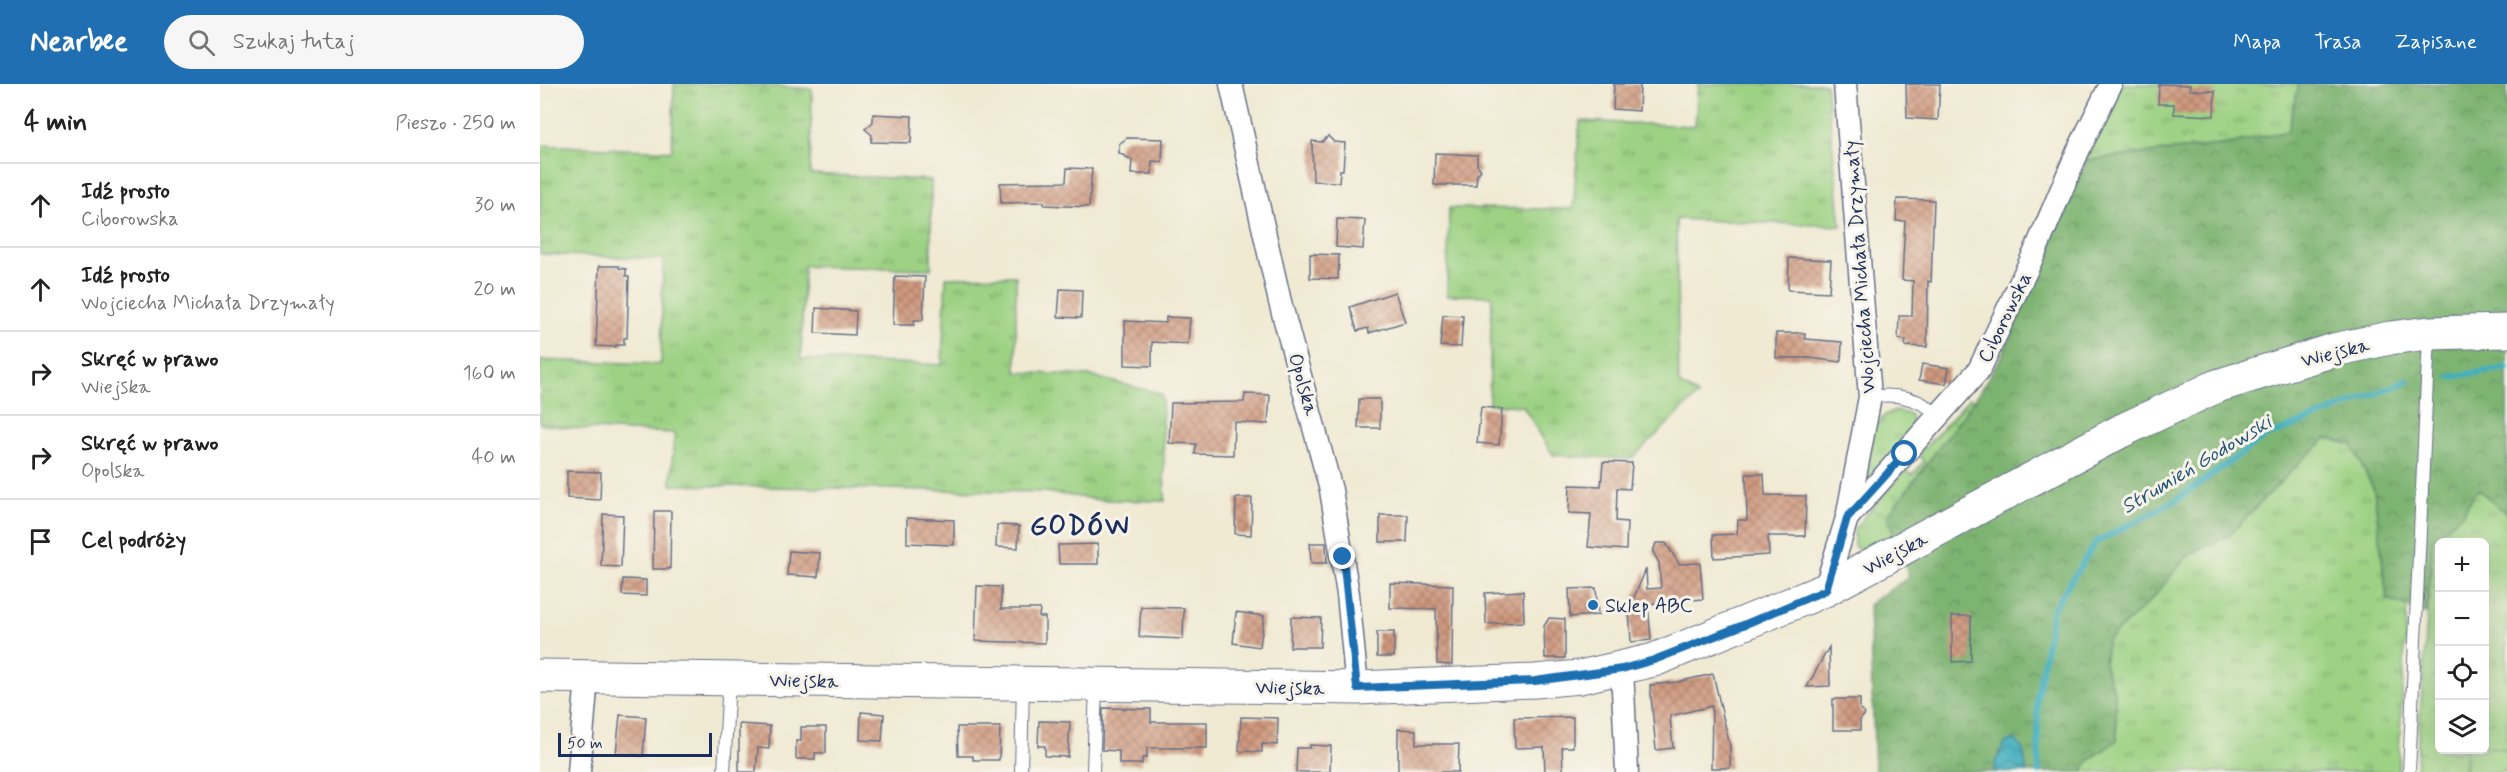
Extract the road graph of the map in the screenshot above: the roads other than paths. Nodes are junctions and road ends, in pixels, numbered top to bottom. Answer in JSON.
{"nodes":[{"id":1,"x":1231,"y":84,"type":"edge"},
{"id":2,"x":1845,"y":84,"type":"edge"},
{"id":3,"x":2111,"y":84,"type":"edge"},
{"id":4,"x":2507,"y":331,"type":"edge"},
{"id":5,"x":2429,"y":333,"type":"junction"},
{"id":6,"x":1870,"y":397,"type":"junction"},
{"id":7,"x":1939,"y":418,"type":"junction"},
{"id":8,"x":1847,"y":518,"type":"junction"},
{"id":9,"x":1826,"y":590,"type":"junction"},
{"id":10,"x":1622,"y":669,"type":"junction"},
{"id":11,"x":540,"y":676,"type":"edge"},
{"id":12,"x":587,"y":677,"type":"junction"},
{"id":13,"x":729,"y":679,"type":"junction"},
{"id":14,"x":1023,"y":684,"type":"junction"},
{"id":15,"x":1096,"y":685,"type":"junction"},
{"id":16,"x":1357,"y":688,"type":"junction"},
{"id":17,"x":579,"y":772,"type":"edge"},
{"id":18,"x":724,"y":772,"type":"edge"},
{"id":19,"x":1022,"y":772,"type":"edge"},
{"id":20,"x":1094,"y":772,"type":"edge"},
{"id":21,"x":1626,"y":772,"type":"edge"},
{"id":22,"x":2409,"y":772,"type":"edge"}],
"edges":[{"from":1,"to":16,"type":"street","name":"Opolska"},
{"from":2,"to":6,"type":"street","name":"Wojciecha Michała Drzymały"},
{"from":3,"to":7,"type":"street","name":"Ciborowska"},
{"from":4,"to":5,"type":"street","name":"Wiejska"},
{"from":5,"to":9,"type":"street","name":"Wiejska"},
{"from":5,"to":22,"type":"lane"},
{"from":6,"to":7,"type":"lane"},
{"from":6,"to":8,"type":"street","name":"Wojciecha Michała Drzymały"},
{"from":7,"to":8,"type":"street","name":"Ciborowska"},
{"from":8,"to":9,"type":"street","name":"Wojciecha Michała Drzymały"},
{"from":9,"to":10,"type":"street","name":"Wiejska"},
{"from":10,"to":16,"type":"street","name":"Wiejska"},
{"from":10,"to":21,"type":"street"},
{"from":11,"to":12,"type":"street","name":"Wiejska"},
{"from":12,"to":13,"type":"street","name":"Wiejska"},
{"from":12,"to":17,"type":"street"},
{"from":13,"to":14,"type":"street","name":"Wiejska"},
{"from":13,"to":18,"type":"lane"},
{"from":14,"to":15,"type":"street","name":"Wiejska"},
{"from":14,"to":19,"type":"lane"},
{"from":15,"to":16,"type":"street","name":"Wiejska"},
{"from":15,"to":20,"type":"lane"}]}
